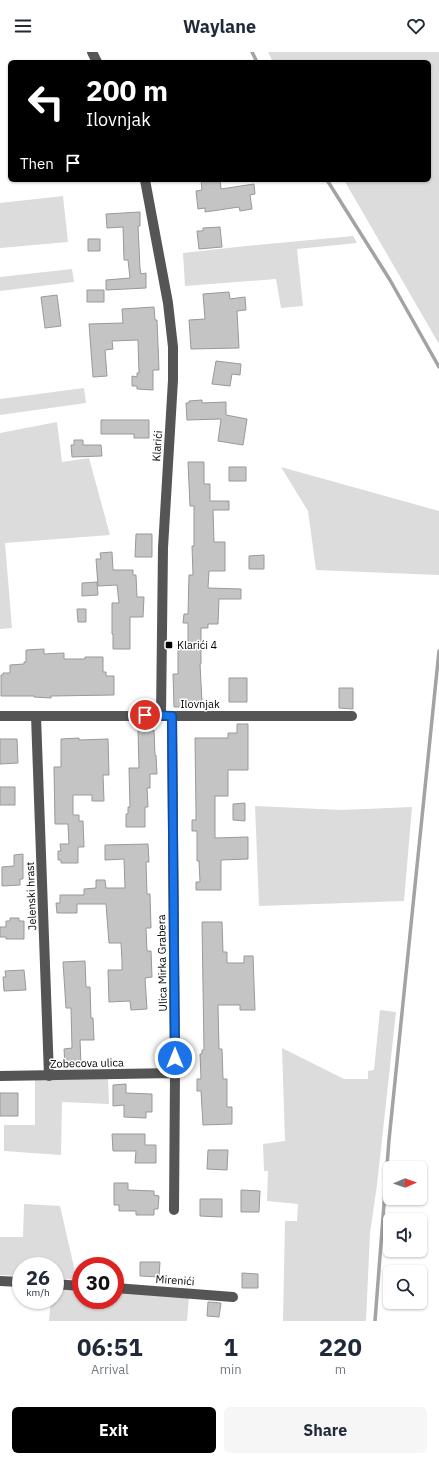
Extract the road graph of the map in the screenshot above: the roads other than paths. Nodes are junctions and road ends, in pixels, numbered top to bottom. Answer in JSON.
{"nodes":[{"id":1,"x":145,"y":182,"type":"edge"},
{"id":2,"x":161,"y":715,"type":"junction"},
{"id":3,"x":0,"y":716,"type":"edge"},
{"id":4,"x":36,"y":716,"type":"junction"},
{"id":5,"x":172,"y":716,"type":"junction"},
{"id":6,"x":352,"y":716,"type":"dead end"},
{"id":7,"x":175,"y":1073,"type":"junction"},
{"id":8,"x":0,"y":1076,"type":"edge"},
{"id":9,"x":49,"y":1076,"type":"junction"},
{"id":10,"x":174,"y":1210,"type":"dead end"},
{"id":11,"x":0,"y":1281,"type":"edge"},
{"id":12,"x":12,"y":1282,"type":"edge"},
{"id":13,"x":124,"y":1289,"type":"edge"},
{"id":14,"x":233,"y":1297,"type":"dead end"}],
"edges":[{"from":1,"to":2,"type":"street","name":"Klarići"},
{"from":2,"to":4,"type":"street","name":"Ilovnjak"},
{"from":2,"to":5,"type":"street","name":"Ilovnjak"},
{"from":3,"to":4,"type":"street","name":"Ilovnjak"},
{"from":4,"to":9,"type":"street","name":"Jelenski hrast"},
{"from":5,"to":6,"type":"street","name":"Ilovnjak"},
{"from":5,"to":7,"type":"street","name":"Ulica Mirka Grabera"},
{"from":7,"to":9,"type":"street","name":"Zobecova ulica"},
{"from":7,"to":10,"type":"street","name":"Ulica Mirka Grabera"},
{"from":8,"to":9,"type":"street","name":"Zobecova ulica"},
{"from":11,"to":12,"type":"street"},
{"from":13,"to":14,"type":"street","name":"Mirenići"}]}
